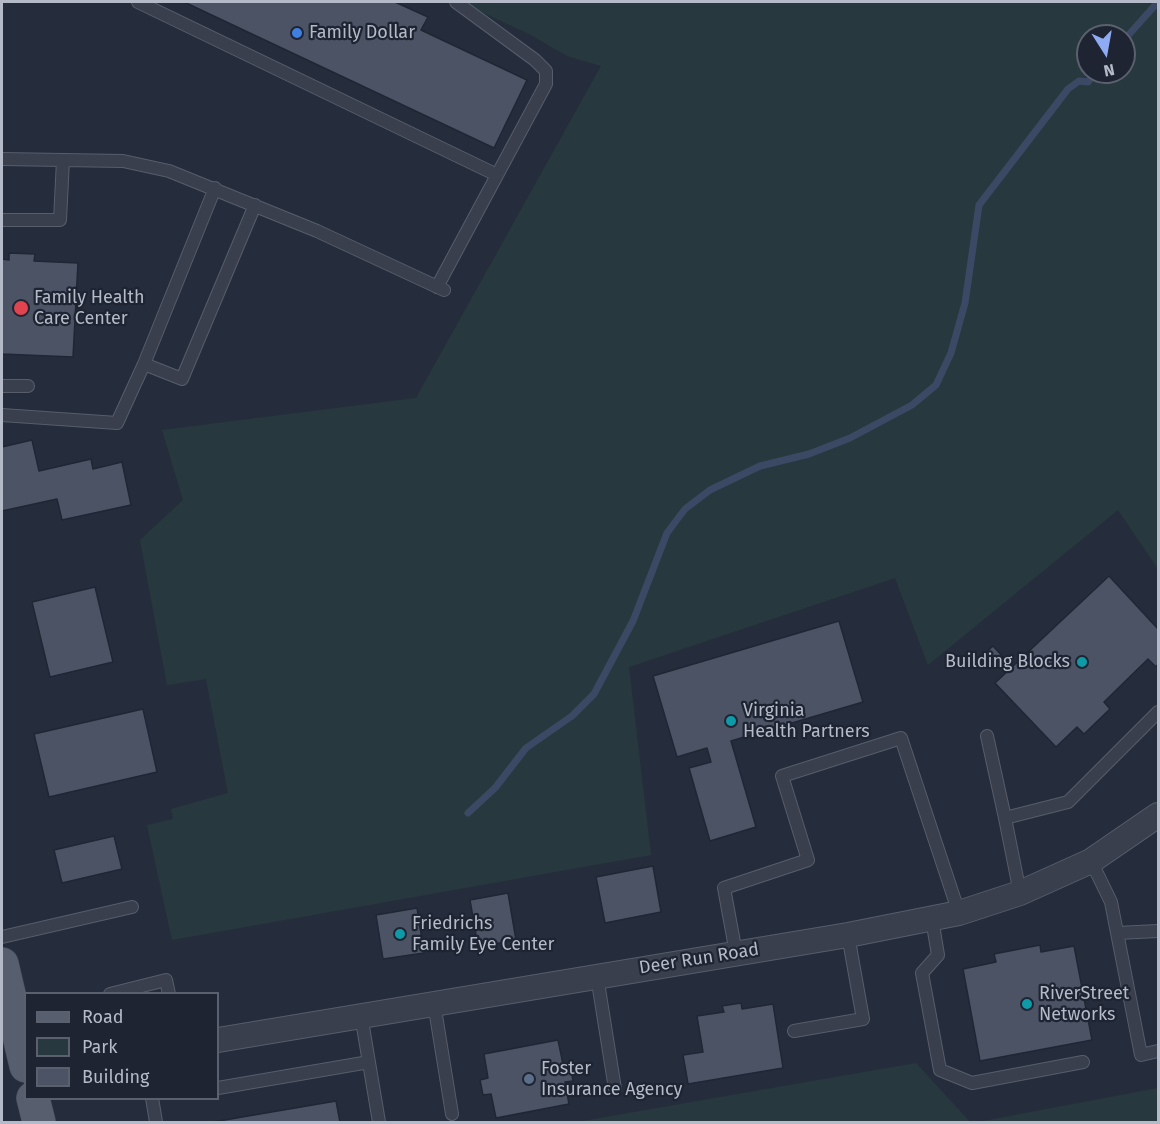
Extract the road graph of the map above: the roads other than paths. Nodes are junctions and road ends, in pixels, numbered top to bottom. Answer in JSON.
{"nodes":[{"id":1,"x":138,"y":2,"type":"edge"},
{"id":2,"x":456,"y":2,"type":"edge"},
{"id":3,"x":2,"y":159,"type":"edge"},
{"id":4,"x":63,"y":160,"type":"junction"},
{"id":5,"x":497,"y":175,"type":"junction"},
{"id":6,"x":215,"y":188,"type":"junction"},
{"id":7,"x":255,"y":205,"type":"junction"},
{"id":8,"x":2,"y":220,"type":"edge"},
{"id":9,"x":144,"y":364,"type":"junction"},
{"id":10,"x":2,"y":386,"type":"edge"},
{"id":11,"x":28,"y":386,"type":"dead end"},
{"id":12,"x":2,"y":415,"type":"edge"},
{"id":13,"x":1158,"y":712,"type":"edge"},
{"id":14,"x":987,"y":736,"type":"dead end"},
{"id":15,"x":1158,"y":815,"type":"edge"},
{"id":16,"x":1005,"y":818,"type":"junction"},
{"id":17,"x":1091,"y":861,"type":"junction"},
{"id":18,"x":1020,"y":893,"type":"junction"},
{"id":19,"x":132,"y":907,"type":"dead end"},
{"id":20,"x":959,"y":913,"type":"junction"},
{"id":21,"x":932,"y":919,"type":"junction"},
{"id":22,"x":1158,"y":931,"type":"edge"},
{"id":23,"x":1117,"y":933,"type":"junction"},
{"id":24,"x":848,"y":935,"type":"junction"},
{"id":25,"x":2,"y":937,"type":"edge"},
{"id":26,"x":736,"y":953,"type":"junction"},
{"id":27,"x":2,"y":964,"type":"edge"},
{"id":28,"x":597,"y":976,"type":"junction"},
{"id":29,"x":114,"y":992,"type":"edge"},
{"id":30,"x":170,"y":992,"type":"edge"},
{"id":31,"x":434,"y":1003,"type":"junction"},
{"id":32,"x":361,"y":1015,"type":"junction"},
{"id":33,"x":794,"y":1031,"type":"dead end"},
{"id":34,"x":219,"y":1040,"type":"edge"},
{"id":35,"x":1158,"y":1051,"type":"edge"},
{"id":36,"x":24,"y":1058,"type":"edge"},
{"id":37,"x":369,"y":1062,"type":"junction"},
{"id":38,"x":1083,"y":1062,"type":"dead end"},
{"id":39,"x":219,"y":1088,"type":"edge"},
{"id":40,"x":615,"y":1089,"type":"dead end"},
{"id":41,"x":34,"y":1100,"type":"edge"},
{"id":42,"x":154,"y":1100,"type":"edge"},
{"id":43,"x":452,"y":1114,"type":"dead end"},
{"id":44,"x":39,"y":1122,"type":"edge"},
{"id":45,"x":156,"y":1122,"type":"edge"},
{"id":46,"x":379,"y":1122,"type":"edge"}],
"edges":[{"from":1,"to":5,"type":"lane"},
{"from":2,"to":5,"type":"lane"},
{"from":3,"to":4,"type":"lane"},
{"from":4,"to":6,"type":"lane"},
{"from":4,"to":8,"type":"lane"},
{"from":5,"to":7,"type":"lane"},
{"from":6,"to":7,"type":"lane"},
{"from":6,"to":9,"type":"lane"},
{"from":7,"to":9,"type":"lane"},
{"from":9,"to":12,"type":"lane"},
{"from":10,"to":11,"type":"lane"},
{"from":13,"to":16,"type":"lane"},
{"from":14,"to":16,"type":"lane"},
{"from":15,"to":17,"type":"street","name":"Deer Run Road"},
{"from":16,"to":18,"type":"lane"},
{"from":17,"to":18,"type":"street","name":"Deer Run Road"},
{"from":17,"to":23,"type":"lane"},
{"from":18,"to":20,"type":"street","name":"Deer Run Road"},
{"from":19,"to":25,"type":"lane"},
{"from":20,"to":21,"type":"street","name":"Deer Run Road"},
{"from":20,"to":26,"type":"lane"},
{"from":21,"to":24,"type":"street","name":"Deer Run Road"},
{"from":21,"to":38,"type":"lane"},
{"from":22,"to":23,"type":"lane"},
{"from":23,"to":35,"type":"lane"},
{"from":24,"to":26,"type":"street","name":"Deer Run Road"},
{"from":24,"to":33,"type":"lane"},
{"from":26,"to":28,"type":"street","name":"Deer Run Road"},
{"from":27,"to":36,"type":"main road"},
{"from":28,"to":31,"type":"street","name":"Deer Run Road"},
{"from":28,"to":40,"type":"lane"},
{"from":29,"to":30,"type":"lane"},
{"from":31,"to":32,"type":"street","name":"Deer Run Road"},
{"from":31,"to":43,"type":"lane"},
{"from":32,"to":34,"type":"street","name":"Deer Run Road"},
{"from":32,"to":37,"type":"lane"},
{"from":37,"to":39,"type":"lane"},
{"from":37,"to":46,"type":"lane"},
{"from":41,"to":44,"type":"main road"},
{"from":42,"to":45,"type":"lane"}]}
